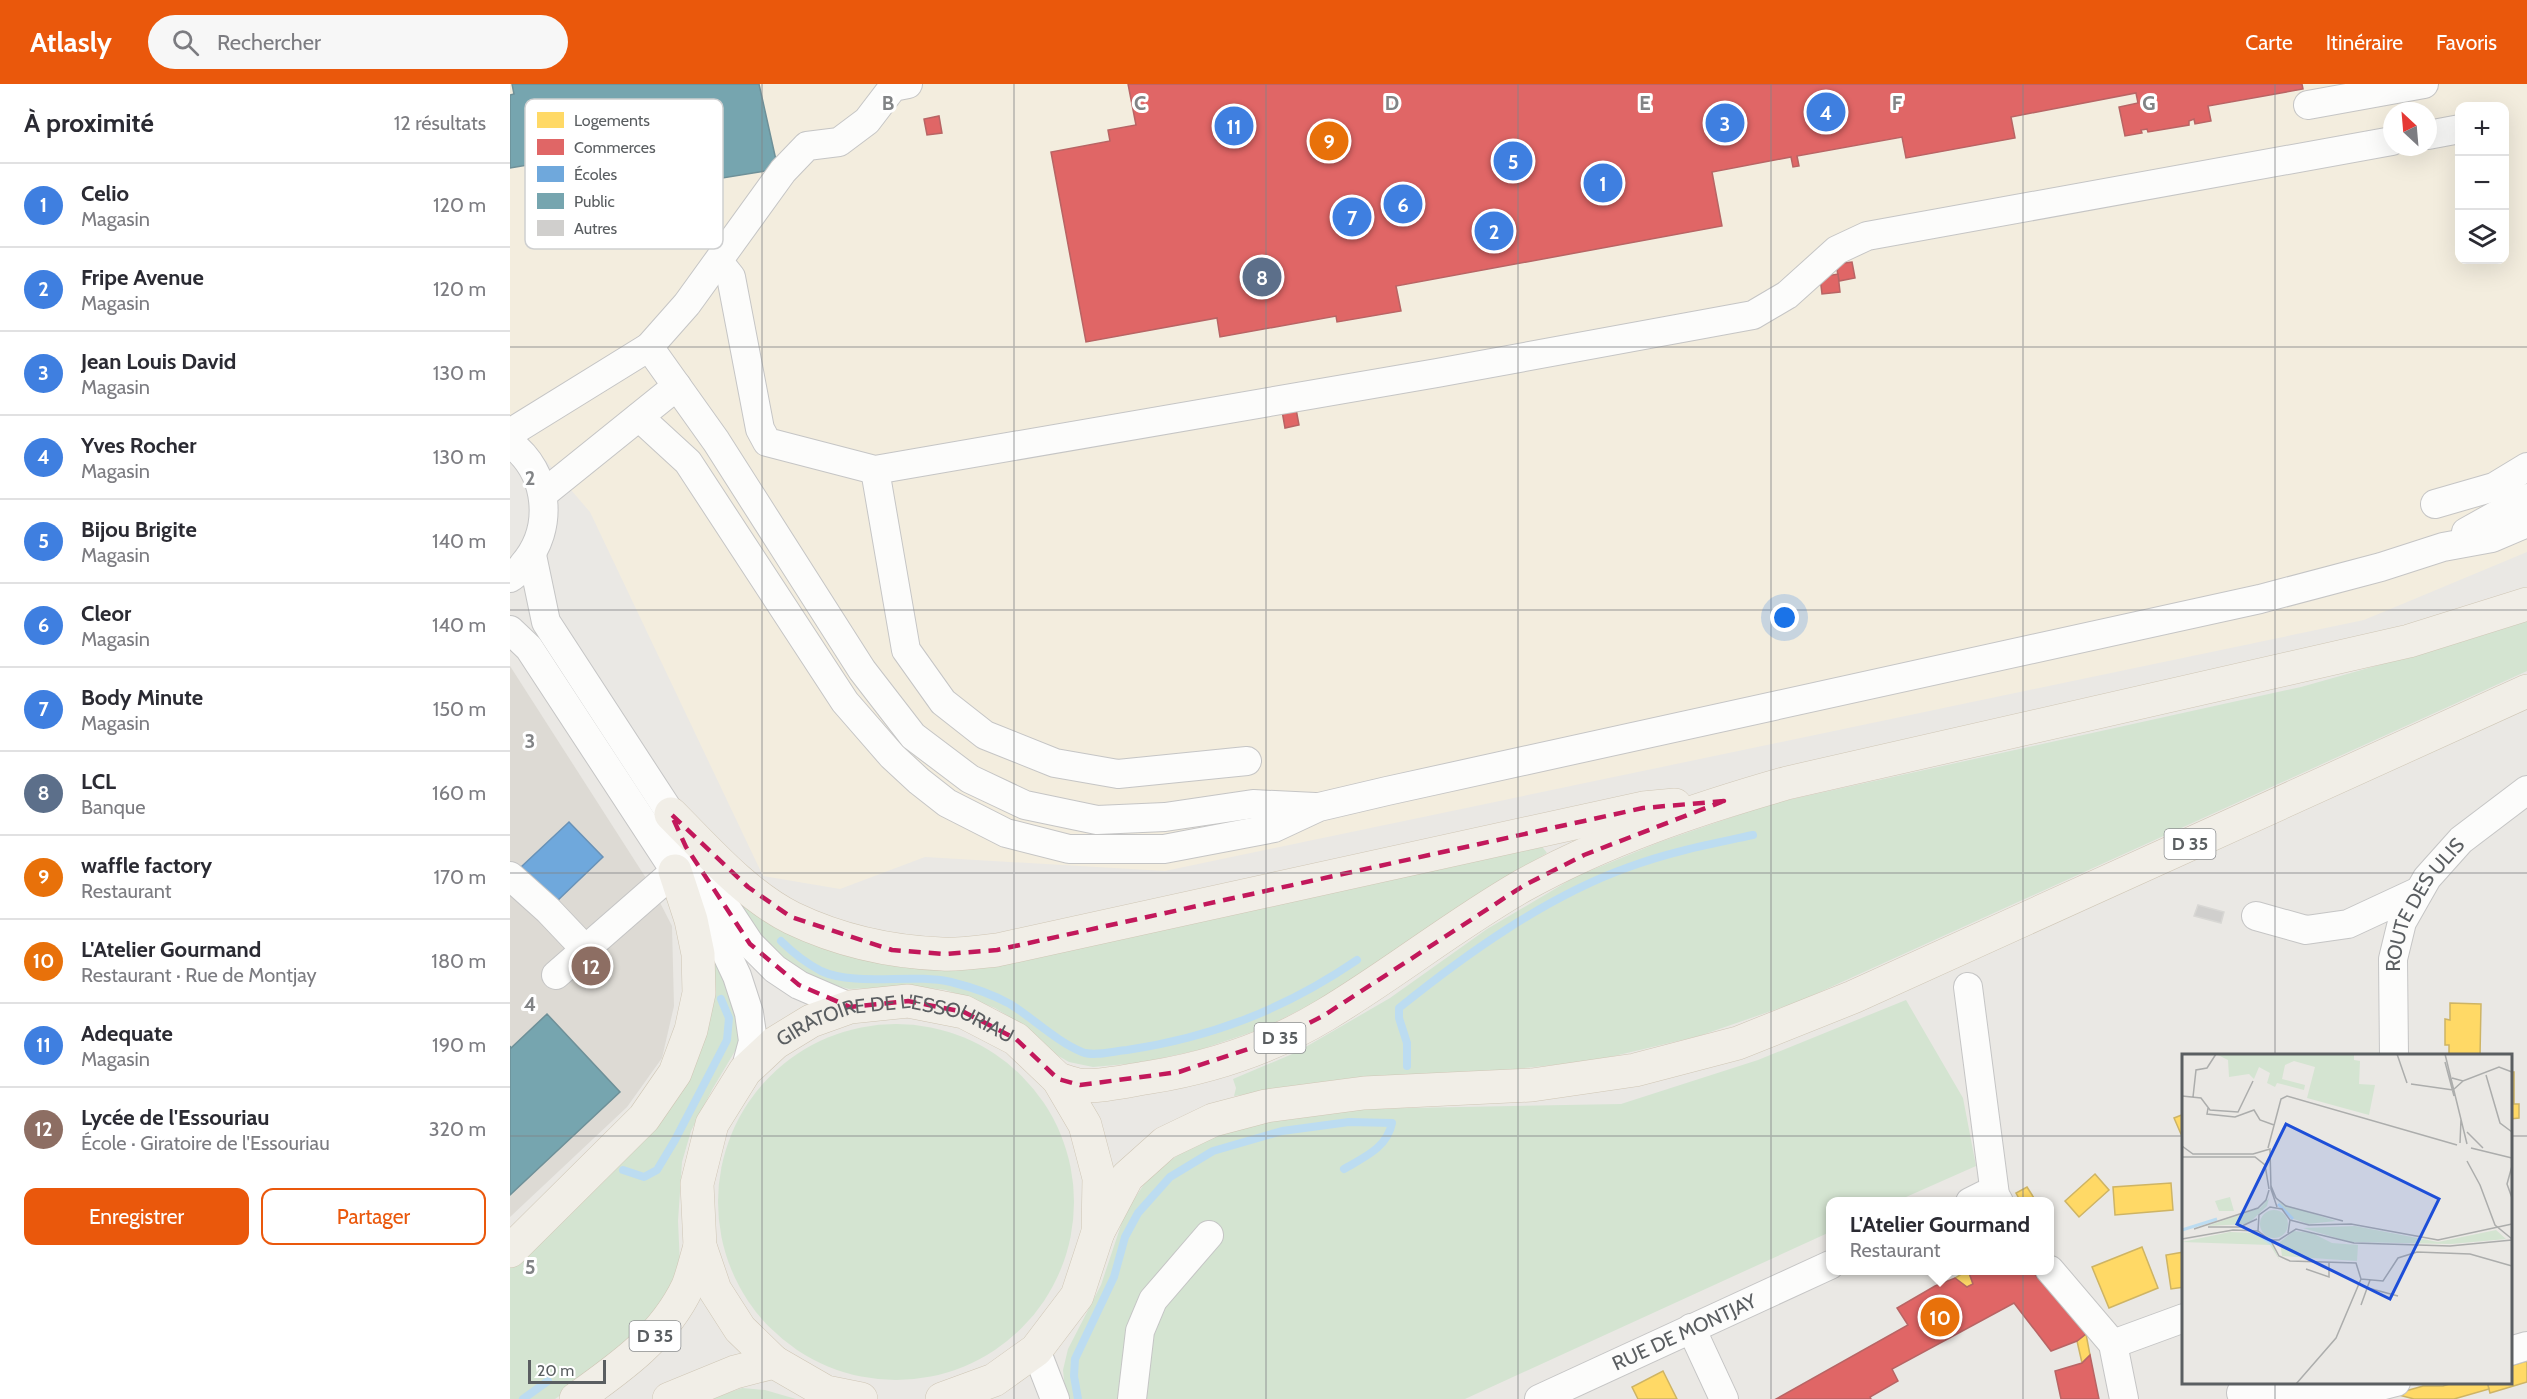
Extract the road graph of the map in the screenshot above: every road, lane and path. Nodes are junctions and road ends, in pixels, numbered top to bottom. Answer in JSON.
{"nodes":[{"id":1,"x":908,"y":84,"type":"edge"},
{"id":2,"x":2424,"y":84,"type":"edge"},
{"id":3,"x":2308,"y":105,"type":"dead end"},
{"id":4,"x":2455,"y":130,"type":"edge"},
{"id":5,"x":2437,"y":133,"type":"edge"},
{"id":6,"x":2383,"y":143,"type":"edge"},
{"id":7,"x":719,"y":262,"type":"junction"},
{"id":8,"x":649,"y":347,"type":"junction"},
{"id":9,"x":677,"y":386,"type":"junction"},
{"id":10,"x":639,"y":417,"type":"junction"},
{"id":11,"x":510,"y":433,"type":"edge"},
{"id":12,"x":510,"y":443,"type":"edge"},
{"id":13,"x":2527,"y":467,"type":"edge"},
{"id":14,"x":875,"y":470,"type":"junction"},
{"id":15,"x":543,"y":494,"type":"junction"},
{"id":16,"x":2527,"y":498,"type":"edge"},
{"id":17,"x":2435,"y":504,"type":"dead end"},
{"id":18,"x":2527,"y":523,"type":"edge"},
{"id":19,"x":2443,"y":547,"type":"junction"},
{"id":20,"x":532,"y":555,"type":"junction"},
{"id":21,"x":510,"y":578,"type":"edge"},
{"id":22,"x":2527,"y":604,"type":"edge"},
{"id":23,"x":510,"y":630,"type":"edge"},
{"id":24,"x":2527,"y":691,"type":"edge"},
{"id":25,"x":1247,"y":761,"type":"dead end"},
{"id":26,"x":2527,"y":790,"type":"edge"},
{"id":27,"x":1724,"y":801,"type":"junction"},
{"id":28,"x":1319,"y":807,"type":"junction"},
{"id":29,"x":671,"y":814,"type":"junction"},
{"id":30,"x":675,"y":871,"type":"junction"},
{"id":31,"x":515,"y":889,"type":"edge"},
{"id":32,"x":2419,"y":891,"type":"junction"},
{"id":33,"x":2256,"y":916,"type":"dead end"},
{"id":34,"x":585,"y":949,"type":"junction"},
{"id":35,"x":556,"y":975,"type":"dead end"},
{"id":36,"x":1968,"y":987,"type":"dead end"},
{"id":37,"x":850,"y":1007,"type":"junction"},
{"id":38,"x":2394,"y":1054,"type":"edge"},
{"id":39,"x":745,"y":1071,"type":"junction"},
{"id":40,"x":1058,"y":1079,"type":"junction"},
{"id":41,"x":1988,"y":1197,"type":"edge"},
{"id":42,"x":1098,"y":1232,"type":"junction"},
{"id":43,"x":1209,"y":1235,"type":"dead end"},
{"id":44,"x":700,"y":1246,"type":"junction"},
{"id":45,"x":510,"y":1251,"type":"edge"},
{"id":46,"x":1826,"y":1267,"type":"edge"},
{"id":47,"x":2053,"y":1275,"type":"edge"},
{"id":48,"x":2182,"y":1319,"type":"edge"},
{"id":49,"x":1691,"y":1328,"type":"junction"},
{"id":50,"x":2113,"y":1344,"type":"junction"},
{"id":51,"x":2527,"y":1346,"type":"edge"},
{"id":52,"x":1036,"y":1350,"type":"junction"},
{"id":53,"x":2512,"y":1351,"type":"edge"},
{"id":54,"x":774,"y":1362,"type":"junction"},
{"id":55,"x":2392,"y":1384,"type":"edge"},
{"id":56,"x":2240,"y":1392,"type":"edge"},
{"id":57,"x":576,"y":1399,"type":"edge"},
{"id":58,"x":669,"y":1399,"type":"edge"},
{"id":59,"x":861,"y":1399,"type":"edge"},
{"id":60,"x":945,"y":1399,"type":"edge"},
{"id":61,"x":1055,"y":1399,"type":"edge"},
{"id":62,"x":1132,"y":1399,"type":"edge"},
{"id":63,"x":1539,"y":1399,"type":"edge"},
{"id":64,"x":1724,"y":1399,"type":"edge"},
{"id":65,"x":2124,"y":1399,"type":"edge"}],
"edges":[{"from":1,"to":7,"type":"street"},
{"from":2,"to":3,"type":"street"},
{"from":4,"to":5,"type":"street"},
{"from":6,"to":14,"type":"street"},
{"from":7,"to":8,"type":"street"},
{"from":7,"to":14,"type":"street"},
{"from":8,"to":9,"type":"street"},
{"from":8,"to":11,"type":"street"},
{"from":9,"to":10,"type":"street"},
{"from":9,"to":28,"type":"street"},
{"from":10,"to":15,"type":"street"},
{"from":10,"to":28,"type":"street"},
{"from":12,"to":15,"type":"street"},
{"from":13,"to":17,"type":"street"},
{"from":14,"to":25,"type":"street"},
{"from":15,"to":20,"type":"street"},
{"from":16,"to":19,"type":"street"},
{"from":18,"to":19,"type":"street"},
{"from":19,"to":28,"type":"street"},
{"from":20,"to":21,"type":"street"},
{"from":20,"to":29,"type":"street"},
{"from":22,"to":27,"type":"main road","number":"D 35"},
{"from":23,"to":30,"type":"street"},
{"from":24,"to":42,"type":"main road","number":"D 35"},
{"from":26,"to":32,"type":"street","name":"ROUTE DES ULIS"},
{"from":27,"to":29,"type":"main road"},
{"from":27,"to":40,"type":"main road","number":"D 35"},
{"from":29,"to":37,"type":"street"},
{"from":30,"to":34,"type":"street"},
{"from":30,"to":39,"type":"street"},
{"from":30,"to":45,"type":"main road"},
{"from":31,"to":34,"type":"street"},
{"from":32,"to":33,"type":"street"},
{"from":32,"to":38,"type":"street","name":"ROUTE DES ULIS"},
{"from":34,"to":35,"type":"street"},
{"from":36,"to":41,"type":"street"},
{"from":37,"to":39,"type":"main road","name":"GIRATOIRE DE L'ESSOURIAU"},
{"from":37,"to":40,"type":"main road","name":"GIRATOIRE DE L'ESSOURIAU"},
{"from":39,"to":44,"type":"main road","name":"GIRATOIRE DE L'ESSOURIAU"},
{"from":40,"to":42,"type":"main road","name":"GIRATOIRE DE L'ESSOURIAU"},
{"from":42,"to":52,"type":"main road","name":"GIRATOIRE DE L'ESSOURIAU"},
{"from":43,"to":62,"type":"street"},
{"from":44,"to":54,"type":"main road","name":"GIRATOIRE DE L'ESSOURIAU"},
{"from":44,"to":57,"type":"main road","number":"D 35"},
{"from":46,"to":49,"type":"street","name":"RUE DE MONTJAY"},
{"from":47,"to":50,"type":"street"},
{"from":48,"to":50,"type":"street"},
{"from":49,"to":63,"type":"street","name":"RUE DE MONTJAY"},
{"from":49,"to":64,"type":"street"},
{"from":50,"to":65,"type":"street"},
{"from":51,"to":53,"type":"street"},
{"from":52,"to":60,"type":"main road","name":"GIRATOIRE DE L'ESSOURIAU"},
{"from":52,"to":61,"type":"street"},
{"from":54,"to":58,"type":"main road"},
{"from":54,"to":59,"type":"main road","name":"GIRATOIRE DE L'ESSOURIAU"},
{"from":55,"to":56,"type":"street"}]}
